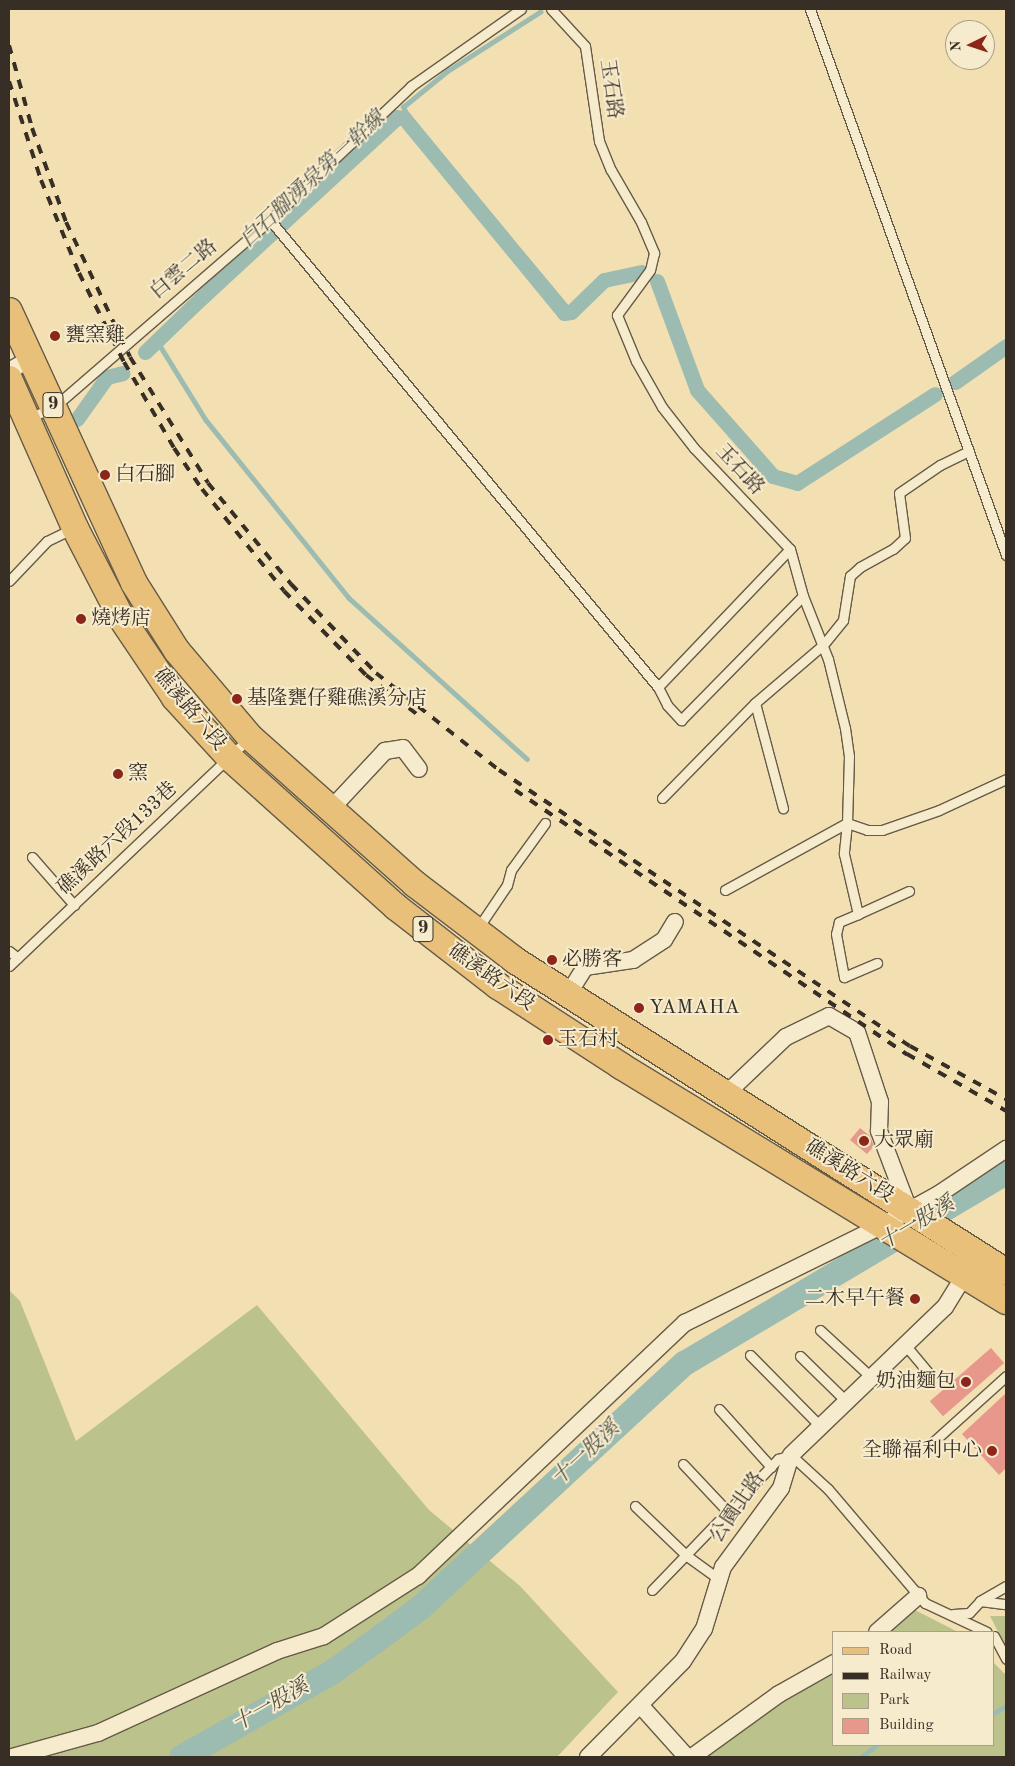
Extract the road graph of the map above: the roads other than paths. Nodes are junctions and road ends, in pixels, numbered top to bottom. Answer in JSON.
{"nodes":[{"id":1,"x":521,"y":9,"type":"edge"},
{"id":2,"x":551,"y":9,"type":"edge"},
{"id":3,"x":810,"y":9,"type":"edge"},
{"id":4,"x":270,"y":220,"type":"junction"},
{"id":5,"x":9,"y":311,"type":"edge"},
{"id":6,"x":20,"y":365,"type":"edge"},
{"id":7,"x":9,"y":379,"type":"edge"},
{"id":8,"x":54,"y":407,"type":"junction"},
{"id":9,"x":27,"y":420,"type":"junction"},
{"id":10,"x":969,"y":451,"type":"junction"},
{"id":11,"x":72,"y":520,"type":"junction"},
{"id":12,"x":790,"y":549,"type":"junction"},
{"id":13,"x":1006,"y":555,"type":"edge"},
{"id":14,"x":9,"y":581,"type":"edge"},
{"id":15,"x":803,"y":596,"type":"junction"},
{"id":16,"x":823,"y":645,"type":"junction"},
{"id":17,"x":658,"y":687,"type":"junction"},
{"id":18,"x":755,"y":703,"type":"junction"},
{"id":19,"x":250,"y":736,"type":"junction"},
{"id":20,"x":230,"y":758,"type":"junction"},
{"id":21,"x":419,"y":769,"type":"dead end"},
{"id":22,"x":1006,"y":779,"type":"edge"},
{"id":23,"x":662,"y":798,"type":"dead end"},
{"id":24,"x":783,"y":808,"type":"dead end"},
{"id":25,"x":330,"y":810,"type":"junction"},
{"id":26,"x":546,"y":823,"type":"dead end"},
{"id":27,"x":847,"y":824,"type":"junction"},
{"id":28,"x":32,"y":857,"type":"dead end"},
{"id":29,"x":725,"y":890,"type":"dead end"},
{"id":30,"x":910,"y":892,"type":"dead end"},
{"id":31,"x":74,"y":904,"type":"junction"},
{"id":32,"x":858,"y":914,"type":"junction"},
{"id":33,"x":675,"y":922,"type":"dead end"},
{"id":34,"x":476,"y":932,"type":"junction"},
{"id":35,"x":9,"y":951,"type":"edge"},
{"id":36,"x":18,"y":958,"type":"junction"},
{"id":37,"x":876,"y":963,"type":"dead end"},
{"id":38,"x":9,"y":966,"type":"edge"},
{"id":39,"x":567,"y":996,"type":"junction"},
{"id":40,"x":725,"y":1095,"type":"junction"},
{"id":41,"x":1006,"y":1149,"type":"edge"},
{"id":42,"x":920,"y":1217,"type":"junction"},
{"id":43,"x":885,"y":1228,"type":"junction"},
{"id":44,"x":971,"y":1264,"type":"junction"},
{"id":45,"x":1006,"y":1272,"type":"edge"},
{"id":46,"x":1006,"y":1301,"type":"edge"},
{"id":47,"x":820,"y":1330,"type":"dead end"},
{"id":48,"x":906,"y":1346,"type":"junction"},
{"id":49,"x":750,"y":1355,"type":"dead end"},
{"id":50,"x":800,"y":1356,"type":"dead end"},
{"id":51,"x":931,"y":1376,"type":"dead end"},
{"id":52,"x":1006,"y":1376,"type":"edge"},
{"id":53,"x":872,"y":1378,"type":"junction"},
{"id":54,"x":847,"y":1402,"type":"junction"},
{"id":55,"x":719,"y":1409,"type":"dead end"},
{"id":56,"x":821,"y":1427,"type":"junction"},
{"id":57,"x":933,"y":1442,"type":"dead end"},
{"id":58,"x":792,"y":1455,"type":"junction"},
{"id":59,"x":683,"y":1464,"type":"dead end"},
{"id":60,"x":771,"y":1467,"type":"junction"},
{"id":61,"x":635,"y":1506,"type":"dead end"},
{"id":62,"x":728,"y":1512,"type":"junction"},
{"id":63,"x":687,"y":1556,"type":"junction"},
{"id":64,"x":718,"y":1579,"type":"junction"},
{"id":65,"x":1006,"y":1586,"type":"edge"},
{"id":66,"x":652,"y":1590,"type":"dead end"},
{"id":67,"x":918,"y":1596,"type":"junction"},
{"id":68,"x":980,"y":1601,"type":"junction"},
{"id":69,"x":1006,"y":1604,"type":"edge"},
{"id":70,"x":948,"y":1615,"type":"junction"},
{"id":71,"x":878,"y":1631,"type":"edge"},
{"id":72,"x":985,"y":1631,"type":"edge"},
{"id":73,"x":995,"y":1638,"type":"edge"},
{"id":74,"x":1006,"y":1659,"type":"edge"},
{"id":75,"x":832,"y":1664,"type":"edge"},
{"id":76,"x":641,"y":1706,"type":"junction"},
{"id":77,"x":12,"y":1757,"type":"edge"},
{"id":78,"x":588,"y":1757,"type":"edge"},
{"id":79,"x":687,"y":1757,"type":"edge"},
{"id":80,"x":692,"y":1757,"type":"edge"}],
"edges":[{"from":1,"to":4,"type":"lane","name":"白雲二路"},
{"from":2,"to":12,"type":"lane","name":"玉石路"},
{"from":3,"to":10,"type":"lane"},
{"from":4,"to":8,"type":"lane","name":"白雲二路"},
{"from":4,"to":17,"type":"lane"},
{"from":5,"to":6,"type":"main road","number":"9"},
{"from":6,"to":8,"type":"main road","number":"9"},
{"from":7,"to":9,"type":"main road","number":"9"},
{"from":8,"to":9,"type":"lane","name":"白雲二路"},
{"from":8,"to":19,"type":"main road","name":"礁溪路六段","number":"9"},
{"from":9,"to":11,"type":"main road","number":"9"},
{"from":10,"to":13,"type":"lane"},
{"from":10,"to":16,"type":"lane"},
{"from":11,"to":14,"type":"lane"},
{"from":11,"to":20,"type":"main road","name":"礁溪路六段","number":"9"},
{"from":12,"to":15,"type":"lane","name":"玉石路"},
{"from":12,"to":17,"type":"lane"},
{"from":15,"to":16,"type":"lane","name":"玉石路"},
{"from":15,"to":17,"type":"lane"},
{"from":16,"to":18,"type":"lane"},
{"from":16,"to":27,"type":"lane","name":"玉石路"},
{"from":18,"to":23,"type":"lane"},
{"from":18,"to":24,"type":"lane"},
{"from":19,"to":20,"type":"lane","name":"礁溪路六段133巷"},
{"from":19,"to":25,"type":"main road","name":"礁溪路六段","number":"9"},
{"from":20,"to":31,"type":"lane","name":"礁溪路六段133巷"},
{"from":20,"to":43,"type":"main road","name":"礁溪路六段","number":"9"},
{"from":21,"to":25,"type":"street"},
{"from":22,"to":27,"type":"lane"},
{"from":25,"to":34,"type":"main road","name":"礁溪路六段","number":"9"},
{"from":26,"to":34,"type":"lane"},
{"from":27,"to":29,"type":"lane"},
{"from":27,"to":32,"type":"lane","name":"玉石路"},
{"from":28,"to":31,"type":"lane"},
{"from":30,"to":32,"type":"lane"},
{"from":31,"to":36,"type":"lane","name":"礁溪路六段133巷"},
{"from":32,"to":37,"type":"lane"},
{"from":33,"to":39,"type":"street"},
{"from":34,"to":39,"type":"main road","name":"礁溪路六段","number":"9"},
{"from":35,"to":36,"type":"lane"},
{"from":36,"to":38,"type":"lane","name":"礁溪路六段133巷"},
{"from":39,"to":40,"type":"main road","name":"礁溪路六段","number":"9"},
{"from":40,"to":42,"type":"main road","name":"礁溪路六段","number":"9"},
{"from":40,"to":42,"type":"street"},
{"from":41,"to":42,"type":"street"},
{"from":42,"to":43,"type":"street"},
{"from":42,"to":44,"type":"main road","name":"礁溪路六段","number":"9"},
{"from":43,"to":44,"type":"main road","name":"礁溪路六段","number":"9"},
{"from":43,"to":77,"type":"street"},
{"from":44,"to":45,"type":"main road","name":"礁溪路六段","number":"9"},
{"from":44,"to":46,"type":"main road","name":"礁溪路六段","number":"9"},
{"from":44,"to":48,"type":"street","name":"公園北路"},
{"from":47,"to":53,"type":"lane"},
{"from":48,"to":51,"type":"lane"},
{"from":48,"to":53,"type":"street","name":"公園北路"},
{"from":49,"to":56,"type":"lane"},
{"from":50,"to":54,"type":"lane"},
{"from":52,"to":57,"type":"lane"},
{"from":53,"to":54,"type":"street","name":"公園北路"},
{"from":54,"to":56,"type":"street","name":"公園北路"},
{"from":55,"to":60,"type":"lane"},
{"from":56,"to":58,"type":"street","name":"公園北路"},
{"from":58,"to":60,"type":"lane"},
{"from":58,"to":64,"type":"street","name":"公園北路"},
{"from":58,"to":67,"type":"lane"},
{"from":59,"to":62,"type":"lane"},
{"from":60,"to":62,"type":"lane"},
{"from":61,"to":63,"type":"lane"},
{"from":62,"to":63,"type":"lane"},
{"from":63,"to":64,"type":"lane"},
{"from":63,"to":66,"type":"lane"},
{"from":64,"to":76,"type":"street","name":"公園北路"},
{"from":65,"to":68,"type":"lane"},
{"from":67,"to":70,"type":"lane"},
{"from":67,"to":71,"type":"street"},
{"from":68,"to":69,"type":"lane"},
{"from":68,"to":70,"type":"lane"},
{"from":70,"to":72,"type":"lane"},
{"from":73,"to":74,"type":"lane"},
{"from":75,"to":80,"type":"street"},
{"from":76,"to":78,"type":"street","name":"公園北路"},
{"from":76,"to":79,"type":"street"}]}
